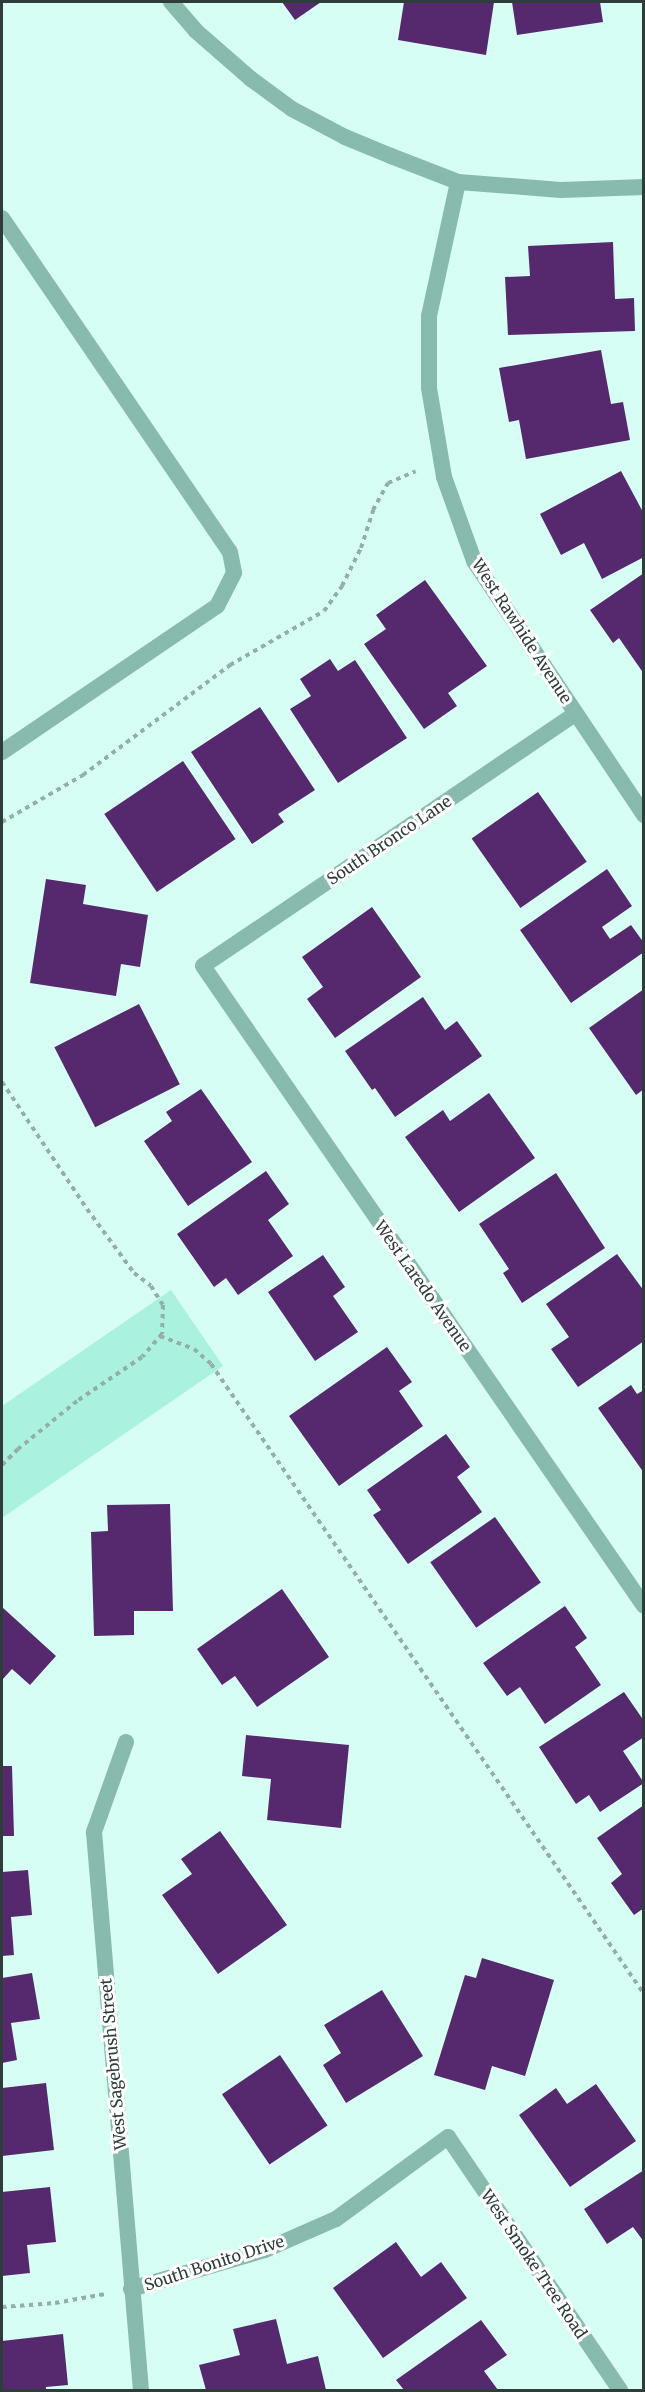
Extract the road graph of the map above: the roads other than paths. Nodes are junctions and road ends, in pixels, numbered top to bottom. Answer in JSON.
{"nodes":[{"id":1,"x":171,"y":2,"type":"edge"},
{"id":2,"x":459,"y":182,"type":"junction"},
{"id":3,"x":644,"y":187,"type":"edge"},
{"id":4,"x":2,"y":218,"type":"edge"},
{"id":5,"x":575,"y":714,"type":"junction"},
{"id":6,"x":2,"y":752,"type":"edge"},
{"id":7,"x":644,"y":814,"type":"edge"},
{"id":8,"x":203,"y":966,"type":"joint"},
{"id":9,"x":644,"y":1606,"type":"edge"},
{"id":10,"x":126,"y":1742,"type":"dead end"},
{"id":11,"x":447,"y":2137,"type":"joint"},
{"id":12,"x":130,"y":2289,"type":"junction"},
{"id":13,"x":141,"y":2391,"type":"edge"},
{"id":14,"x":620,"y":2391,"type":"edge"}],
"edges":[{"from":1,"to":2,"type":"street"},
{"from":2,"to":3,"type":"street"},
{"from":2,"to":5,"type":"street","name":"West Rawhide Avenue"},
{"from":4,"to":6,"type":"street"},
{"from":5,"to":7,"type":"street","name":"West Rawhide Avenue"},
{"from":5,"to":8,"type":"street","name":"South Bronco Lane"},
{"from":8,"to":9,"type":"street","name":"West Laredo Avenue"},
{"from":10,"to":12,"type":"street","name":"West Sagebrush Street"},
{"from":11,"to":12,"type":"street","name":"South Bonito Drive"},
{"from":11,"to":14,"type":"street","name":"West Smoke Tree Road"},
{"from":12,"to":13,"type":"street","name":"West Sagebrush Street"}]}
